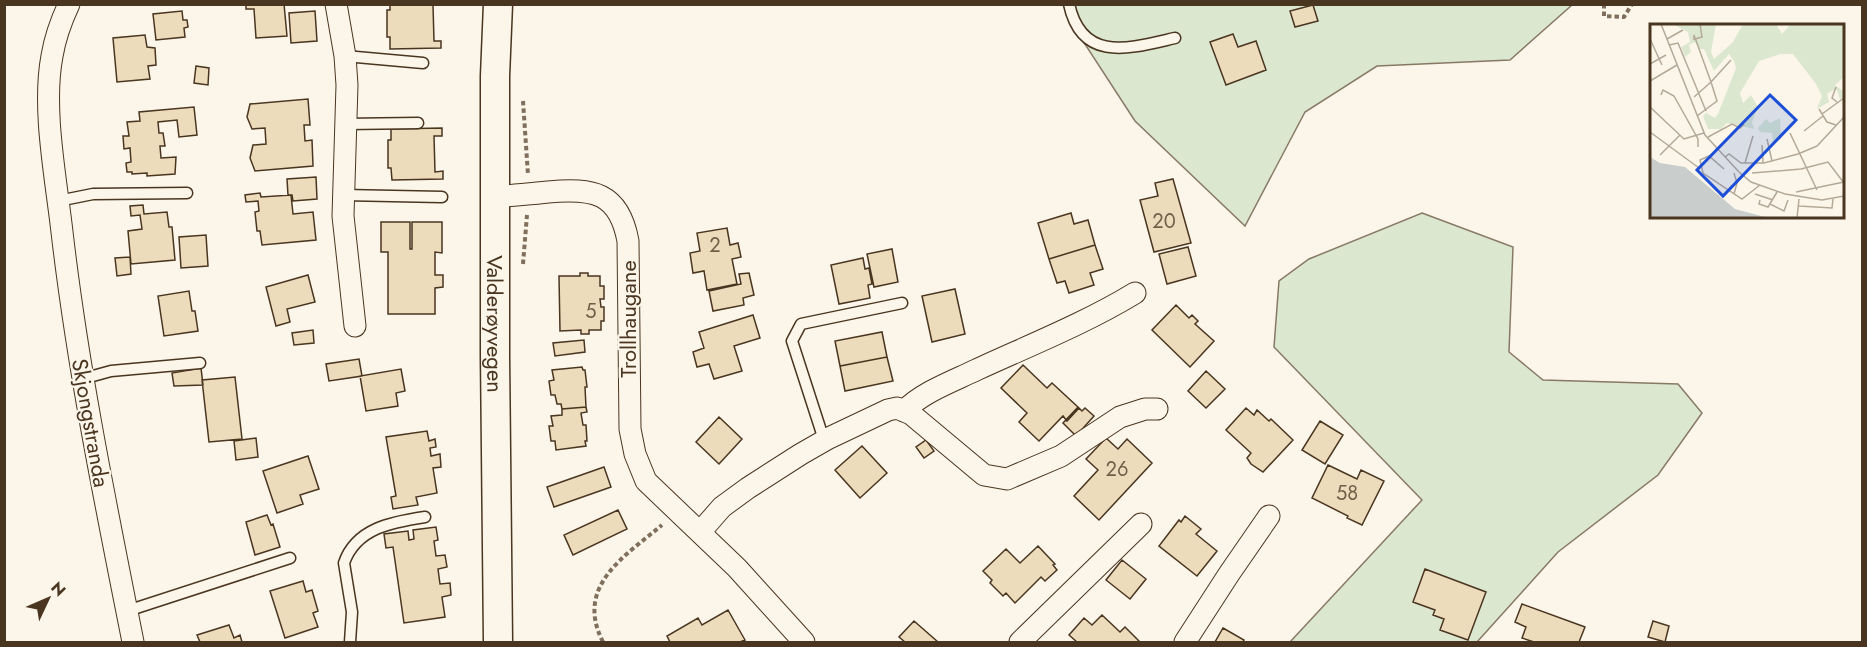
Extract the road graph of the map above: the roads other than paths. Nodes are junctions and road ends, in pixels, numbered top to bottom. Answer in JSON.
{"nodes":[{"id":1,"x":69,"y":4,"type":"edge"},
{"id":2,"x":336,"y":4,"type":"edge"},
{"id":3,"x":498,"y":4,"type":"edge"},
{"id":4,"x":1069,"y":4,"type":"edge"},
{"id":5,"x":1175,"y":38,"type":"dead end"},
{"id":6,"x":345,"y":56,"type":"junction"},
{"id":7,"x":423,"y":63,"type":"dead end"},
{"id":8,"x":418,"y":123,"type":"dead end"},
{"id":9,"x":345,"y":124,"type":"junction"},
{"id":10,"x":187,"y":194,"type":"dead end"},
{"id":11,"x":343,"y":195,"type":"junction"},
{"id":12,"x":442,"y":197,"type":"dead end"},
{"id":13,"x":496,"y":197,"type":"junction"},
{"id":14,"x":58,"y":201,"type":"junction"},
{"id":15,"x":1135,"y":293,"type":"dead end"},
{"id":16,"x":902,"y":303,"type":"dead end"},
{"id":17,"x":355,"y":326,"type":"dead end"},
{"id":18,"x":200,"y":363,"type":"dead end"},
{"id":19,"x":82,"y":379,"type":"junction"},
{"id":20,"x":1157,"y":409,"type":"dead end"},
{"id":21,"x":904,"y":411,"type":"junction"},
{"id":22,"x":824,"y":440,"type":"junction"},
{"id":23,"x":1269,"y":516,"type":"dead end"},
{"id":24,"x":425,"y":517,"type":"dead end"},
{"id":25,"x":1141,"y":524,"type":"dead end"},
{"id":26,"x":701,"y":531,"type":"junction"},
{"id":27,"x":290,"y":558,"type":"dead end"},
{"id":28,"x":127,"y":611,"type":"junction"},
{"id":29,"x":134,"y":642,"type":"edge"},
{"id":30,"x":350,"y":642,"type":"edge"},
{"id":31,"x":498,"y":642,"type":"edge"},
{"id":32,"x":804,"y":642,"type":"edge"},
{"id":33,"x":1020,"y":642,"type":"edge"},
{"id":34,"x":1185,"y":642,"type":"edge"}],
"edges":[{"from":1,"to":14,"type":"street","name":"Skjongstranda"},
{"from":2,"to":6,"type":"street"},
{"from":3,"to":13,"type":"main road","name":"Valderøyvegen"},
{"from":4,"to":5,"type":"lane"},
{"from":6,"to":7,"type":"lane"},
{"from":6,"to":9,"type":"street"},
{"from":8,"to":9,"type":"lane"},
{"from":9,"to":11,"type":"street"},
{"from":10,"to":14,"type":"lane"},
{"from":11,"to":12,"type":"lane"},
{"from":11,"to":17,"type":"street"},
{"from":13,"to":26,"type":"street","name":"Trollhaugane"},
{"from":13,"to":31,"type":"main road","name":"Valderøyvegen"},
{"from":14,"to":19,"type":"street","name":"Skjongstranda"},
{"from":15,"to":21,"type":"street"},
{"from":16,"to":22,"type":"lane"},
{"from":18,"to":19,"type":"lane"},
{"from":19,"to":28,"type":"street","name":"Skjongstranda"},
{"from":20,"to":21,"type":"street"},
{"from":21,"to":22,"type":"street"},
{"from":22,"to":26,"type":"street"},
{"from":23,"to":34,"type":"street"},
{"from":24,"to":30,"type":"lane"},
{"from":25,"to":33,"type":"street"},
{"from":26,"to":32,"type":"street","name":"Trollhaugane"},
{"from":27,"to":28,"type":"lane"},
{"from":28,"to":29,"type":"street","name":"Skjongstranda"}]}
